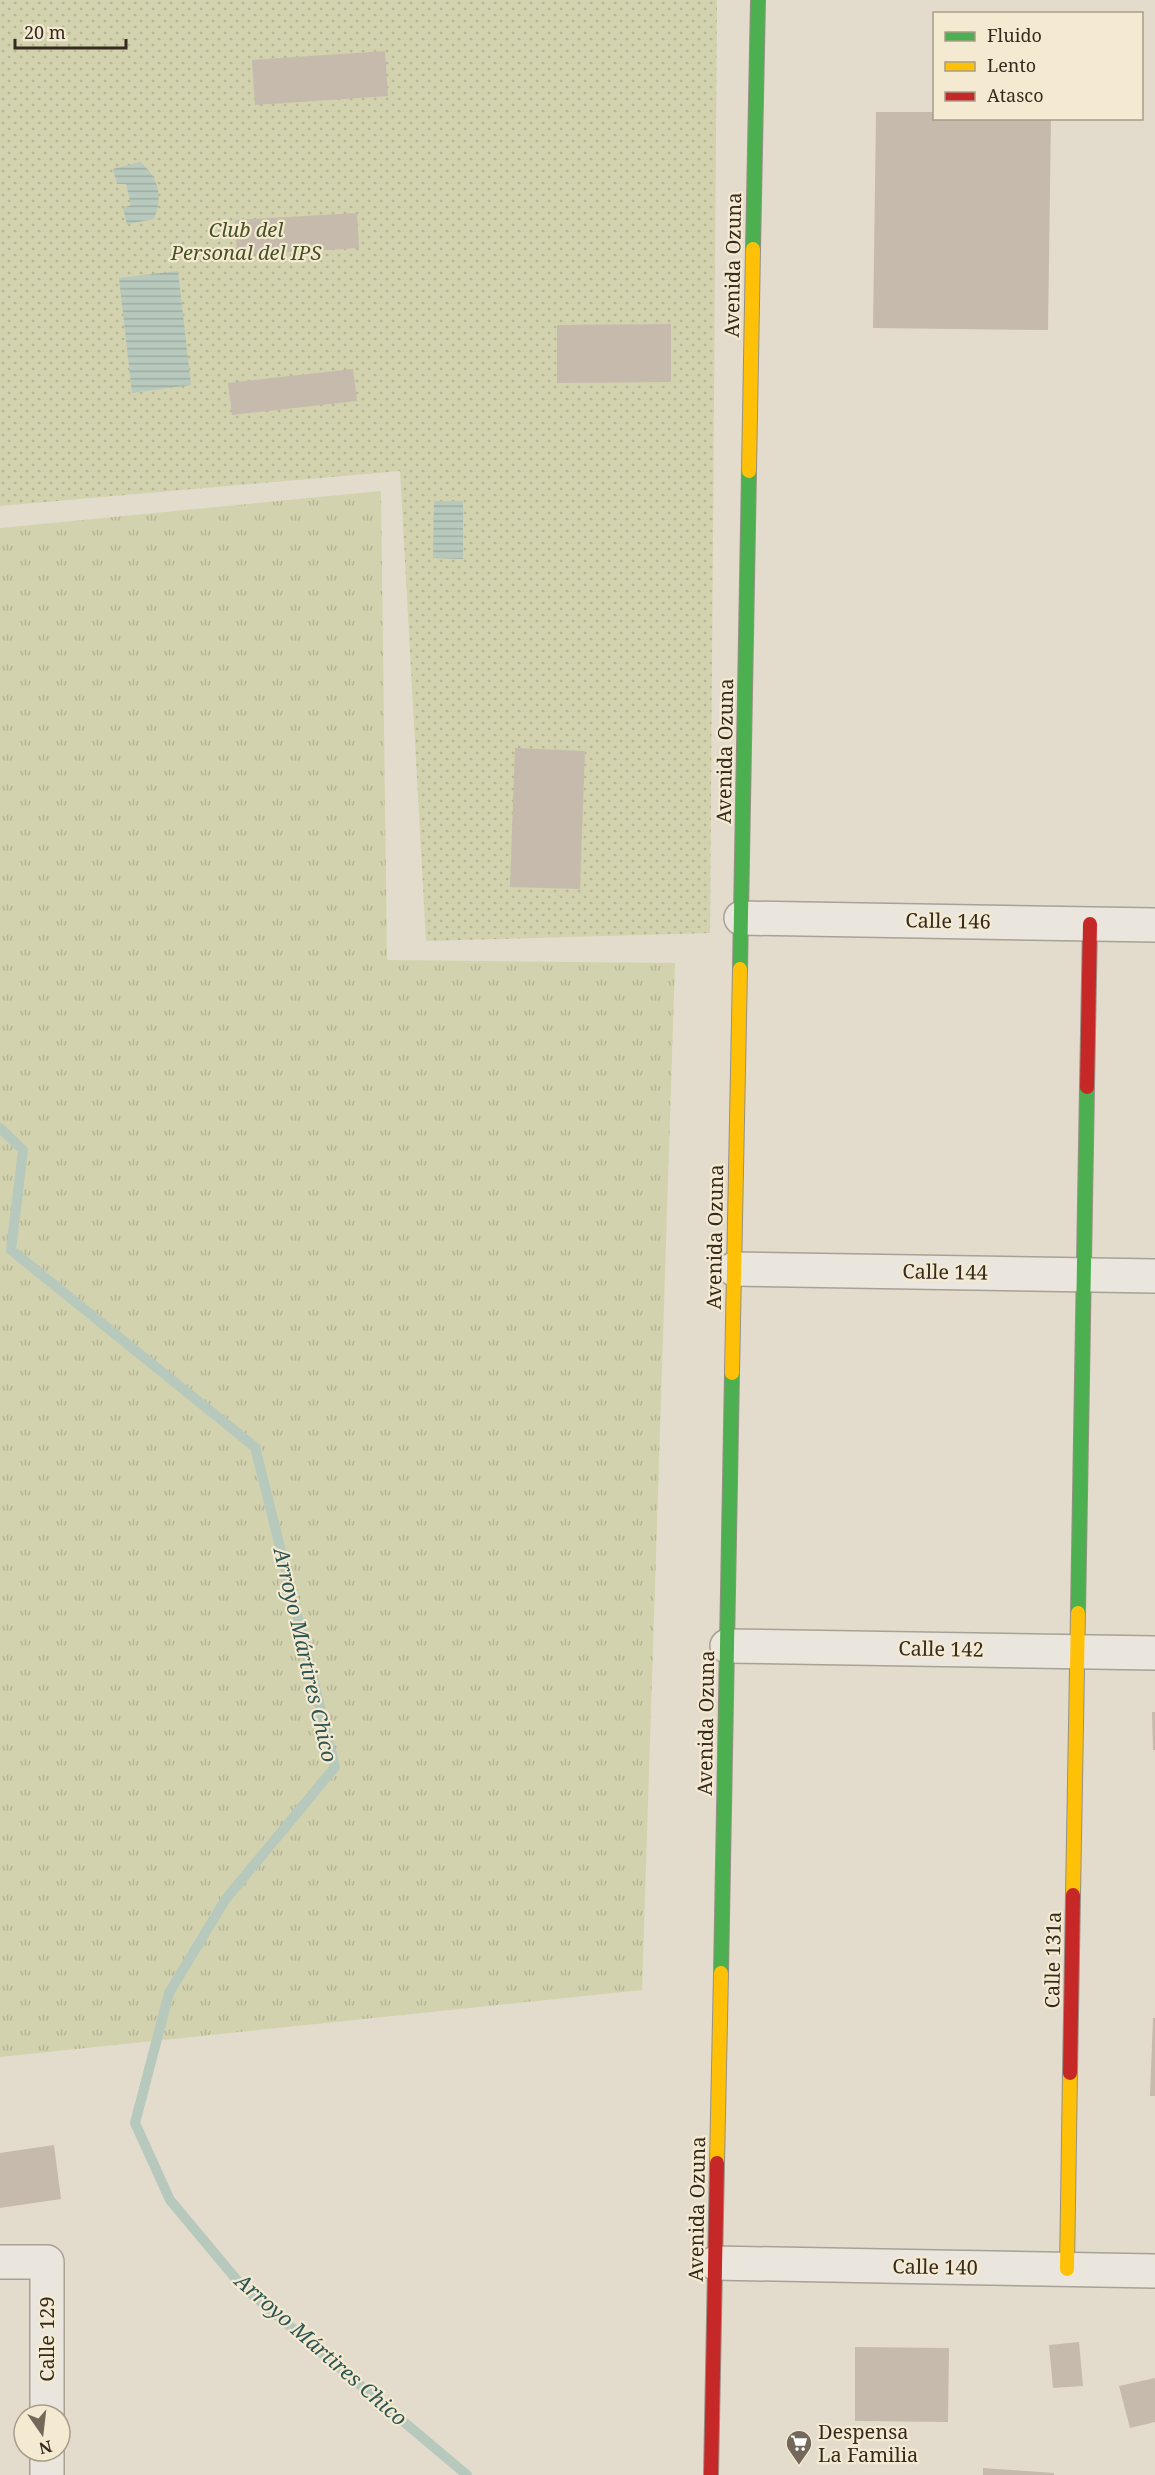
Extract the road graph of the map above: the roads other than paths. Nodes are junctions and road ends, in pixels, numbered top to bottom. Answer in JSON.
{"nodes":[{"id":1,"x":758,"y":0,"type":"edge"},
{"id":2,"x":741,"y":918,"type":"junction"},
{"id":3,"x":1090,"y":924,"type":"junction"},
{"id":4,"x":1155,"y":925,"type":"edge"},
{"id":5,"x":734,"y":1269,"type":"junction"},
{"id":6,"x":1084,"y":1274,"type":"junction"},
{"id":7,"x":1155,"y":1275,"type":"edge"},
{"id":8,"x":727,"y":1646,"type":"junction"},
{"id":9,"x":1079,"y":1652,"type":"junction"},
{"id":10,"x":1155,"y":1653,"type":"edge"},
{"id":11,"x":0,"y":2262,"type":"edge"},
{"id":12,"x":715,"y":2263,"type":"junction"},
{"id":13,"x":1067,"y":2269,"type":"junction"},
{"id":14,"x":1155,"y":2271,"type":"edge"},
{"id":15,"x":47,"y":2403,"type":"edge"},
{"id":16,"x":711,"y":2475,"type":"edge"}],
"edges":[{"from":1,"to":2,"type":"main road","name":"Avenida Ozuna"},
{"from":2,"to":3,"type":"street","name":"Calle 146"},
{"from":2,"to":5,"type":"main road","name":"Avenida Ozuna"},
{"from":3,"to":4,"type":"street","name":"Calle 146"},
{"from":3,"to":6,"type":"main road","name":"Calle 131a"},
{"from":5,"to":6,"type":"street","name":"Calle 144"},
{"from":5,"to":8,"type":"main road","name":"Avenida Ozuna"},
{"from":6,"to":7,"type":"street","name":"Calle 144"},
{"from":6,"to":9,"type":"main road","name":"Calle 131a"},
{"from":8,"to":9,"type":"street","name":"Calle 142"},
{"from":8,"to":12,"type":"main road","name":"Avenida Ozuna"},
{"from":9,"to":10,"type":"street","name":"Calle 142"},
{"from":9,"to":13,"type":"main road","name":"Calle 131a"},
{"from":11,"to":15,"type":"street","name":"Calle 129"},
{"from":12,"to":13,"type":"street","name":"Calle 140"},
{"from":12,"to":16,"type":"main road","name":"Avenida Ozuna"},
{"from":13,"to":14,"type":"street","name":"Calle 140"}]}
